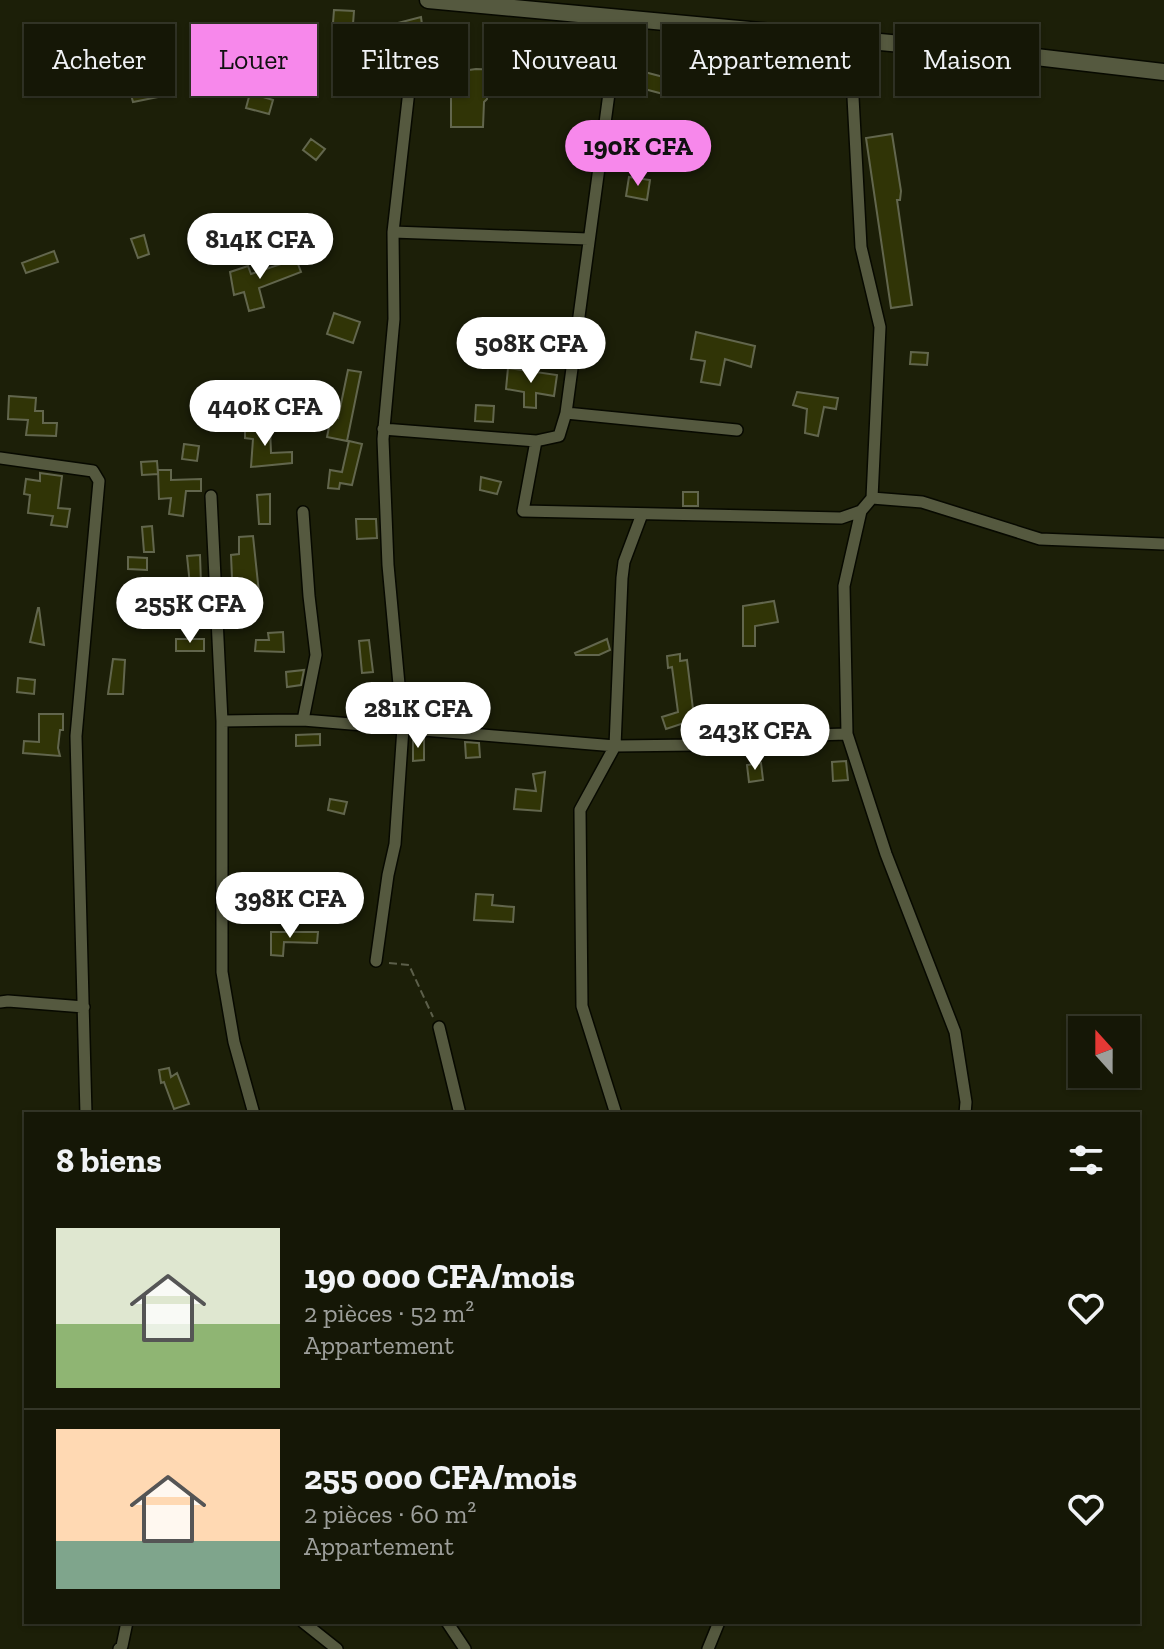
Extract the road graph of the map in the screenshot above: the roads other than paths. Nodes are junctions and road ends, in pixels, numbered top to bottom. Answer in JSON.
{"nodes":[{"id":1,"x":428,"y":0,"type":"edge"},
{"id":2,"x":619,"y":19,"type":"junction"},
{"id":3,"x":672,"y":24,"type":"edge"},
{"id":4,"x":879,"y":43,"type":"edge"},
{"id":5,"x":1164,"y":72,"type":"edge"},
{"id":6,"x":408,"y":96,"type":"edge"},
{"id":7,"x":853,"y":96,"type":"edge"},
{"id":8,"x":393,"y":232,"type":"junction"},
{"id":9,"x":588,"y":239,"type":"junction"},
{"id":10,"x":566,"y":413,"type":"junction"},
{"id":11,"x":383,"y":429,"type":"junction"},
{"id":12,"x":737,"y":430,"type":"dead end"},
{"id":13,"x":536,"y":441,"type":"junction"},
{"id":14,"x":0,"y":458,"type":"edge"},
{"id":15,"x":211,"y":496,"type":"dead end"},
{"id":16,"x":872,"y":498,"type":"junction"},
{"id":17,"x":861,"y":511,"type":"junction"},
{"id":18,"x":303,"y":512,"type":"dead end"},
{"id":19,"x":642,"y":514,"type":"junction"},
{"id":20,"x":1164,"y":544,"type":"edge"},
{"id":21,"x":303,"y":720,"type":"junction"},
{"id":22,"x":222,"y":721,"type":"junction"},
{"id":23,"x":403,"y":728,"type":"junction"},
{"id":24,"x":847,"y":734,"type":"junction"},
{"id":25,"x":615,"y":746,"type":"junction"},
{"id":26,"x":376,"y":961,"type":"road end"},
{"id":27,"x":0,"y":1002,"type":"edge"},
{"id":28,"x":84,"y":1007,"type":"junction"},
{"id":29,"x":439,"y":1027,"type":"road end"},
{"id":30,"x":86,"y":1112,"type":"edge"},
{"id":31,"x":253,"y":1112,"type":"edge"},
{"id":32,"x":460,"y":1112,"type":"edge"},
{"id":33,"x":615,"y":1112,"type":"edge"},
{"id":34,"x":965,"y":1112,"type":"edge"},
{"id":35,"x":127,"y":1624,"type":"edge"},
{"id":36,"x":306,"y":1624,"type":"edge"},
{"id":37,"x":448,"y":1624,"type":"edge"},
{"id":38,"x":718,"y":1624,"type":"edge"},
{"id":39,"x":119,"y":1649,"type":"edge"},
{"id":40,"x":337,"y":1649,"type":"edge"},
{"id":41,"x":465,"y":1649,"type":"edge"},
{"id":42,"x":708,"y":1649,"type":"edge"}],
"edges":[{"from":1,"to":2,"type":"main road"},
{"from":2,"to":3,"type":"main road"},
{"from":2,"to":9,"type":"street"},
{"from":4,"to":5,"type":"main road"},
{"from":6,"to":8,"type":"street"},
{"from":7,"to":16,"type":"street"},
{"from":8,"to":9,"type":"street"},
{"from":8,"to":11,"type":"street"},
{"from":9,"to":10,"type":"street"},
{"from":10,"to":12,"type":"street"},
{"from":10,"to":13,"type":"street"},
{"from":11,"to":13,"type":"street"},
{"from":11,"to":23,"type":"street"},
{"from":13,"to":19,"type":"street"},
{"from":14,"to":28,"type":"street"},
{"from":15,"to":22,"type":"street"},
{"from":16,"to":17,"type":"street"},
{"from":16,"to":20,"type":"street"},
{"from":17,"to":19,"type":"street"},
{"from":17,"to":24,"type":"street"},
{"from":18,"to":21,"type":"street"},
{"from":19,"to":25,"type":"street"},
{"from":21,"to":22,"type":"street"},
{"from":21,"to":23,"type":"street"},
{"from":22,"to":31,"type":"street"},
{"from":23,"to":25,"type":"street"},
{"from":23,"to":26,"type":"street"},
{"from":24,"to":25,"type":"street"},
{"from":24,"to":34,"type":"street"},
{"from":25,"to":33,"type":"street"},
{"from":27,"to":28,"type":"street"},
{"from":28,"to":30,"type":"street"},
{"from":29,"to":32,"type":"street"},
{"from":35,"to":39,"type":"street"},
{"from":36,"to":40,"type":"street"},
{"from":37,"to":41,"type":"street"},
{"from":38,"to":42,"type":"street"}]}
